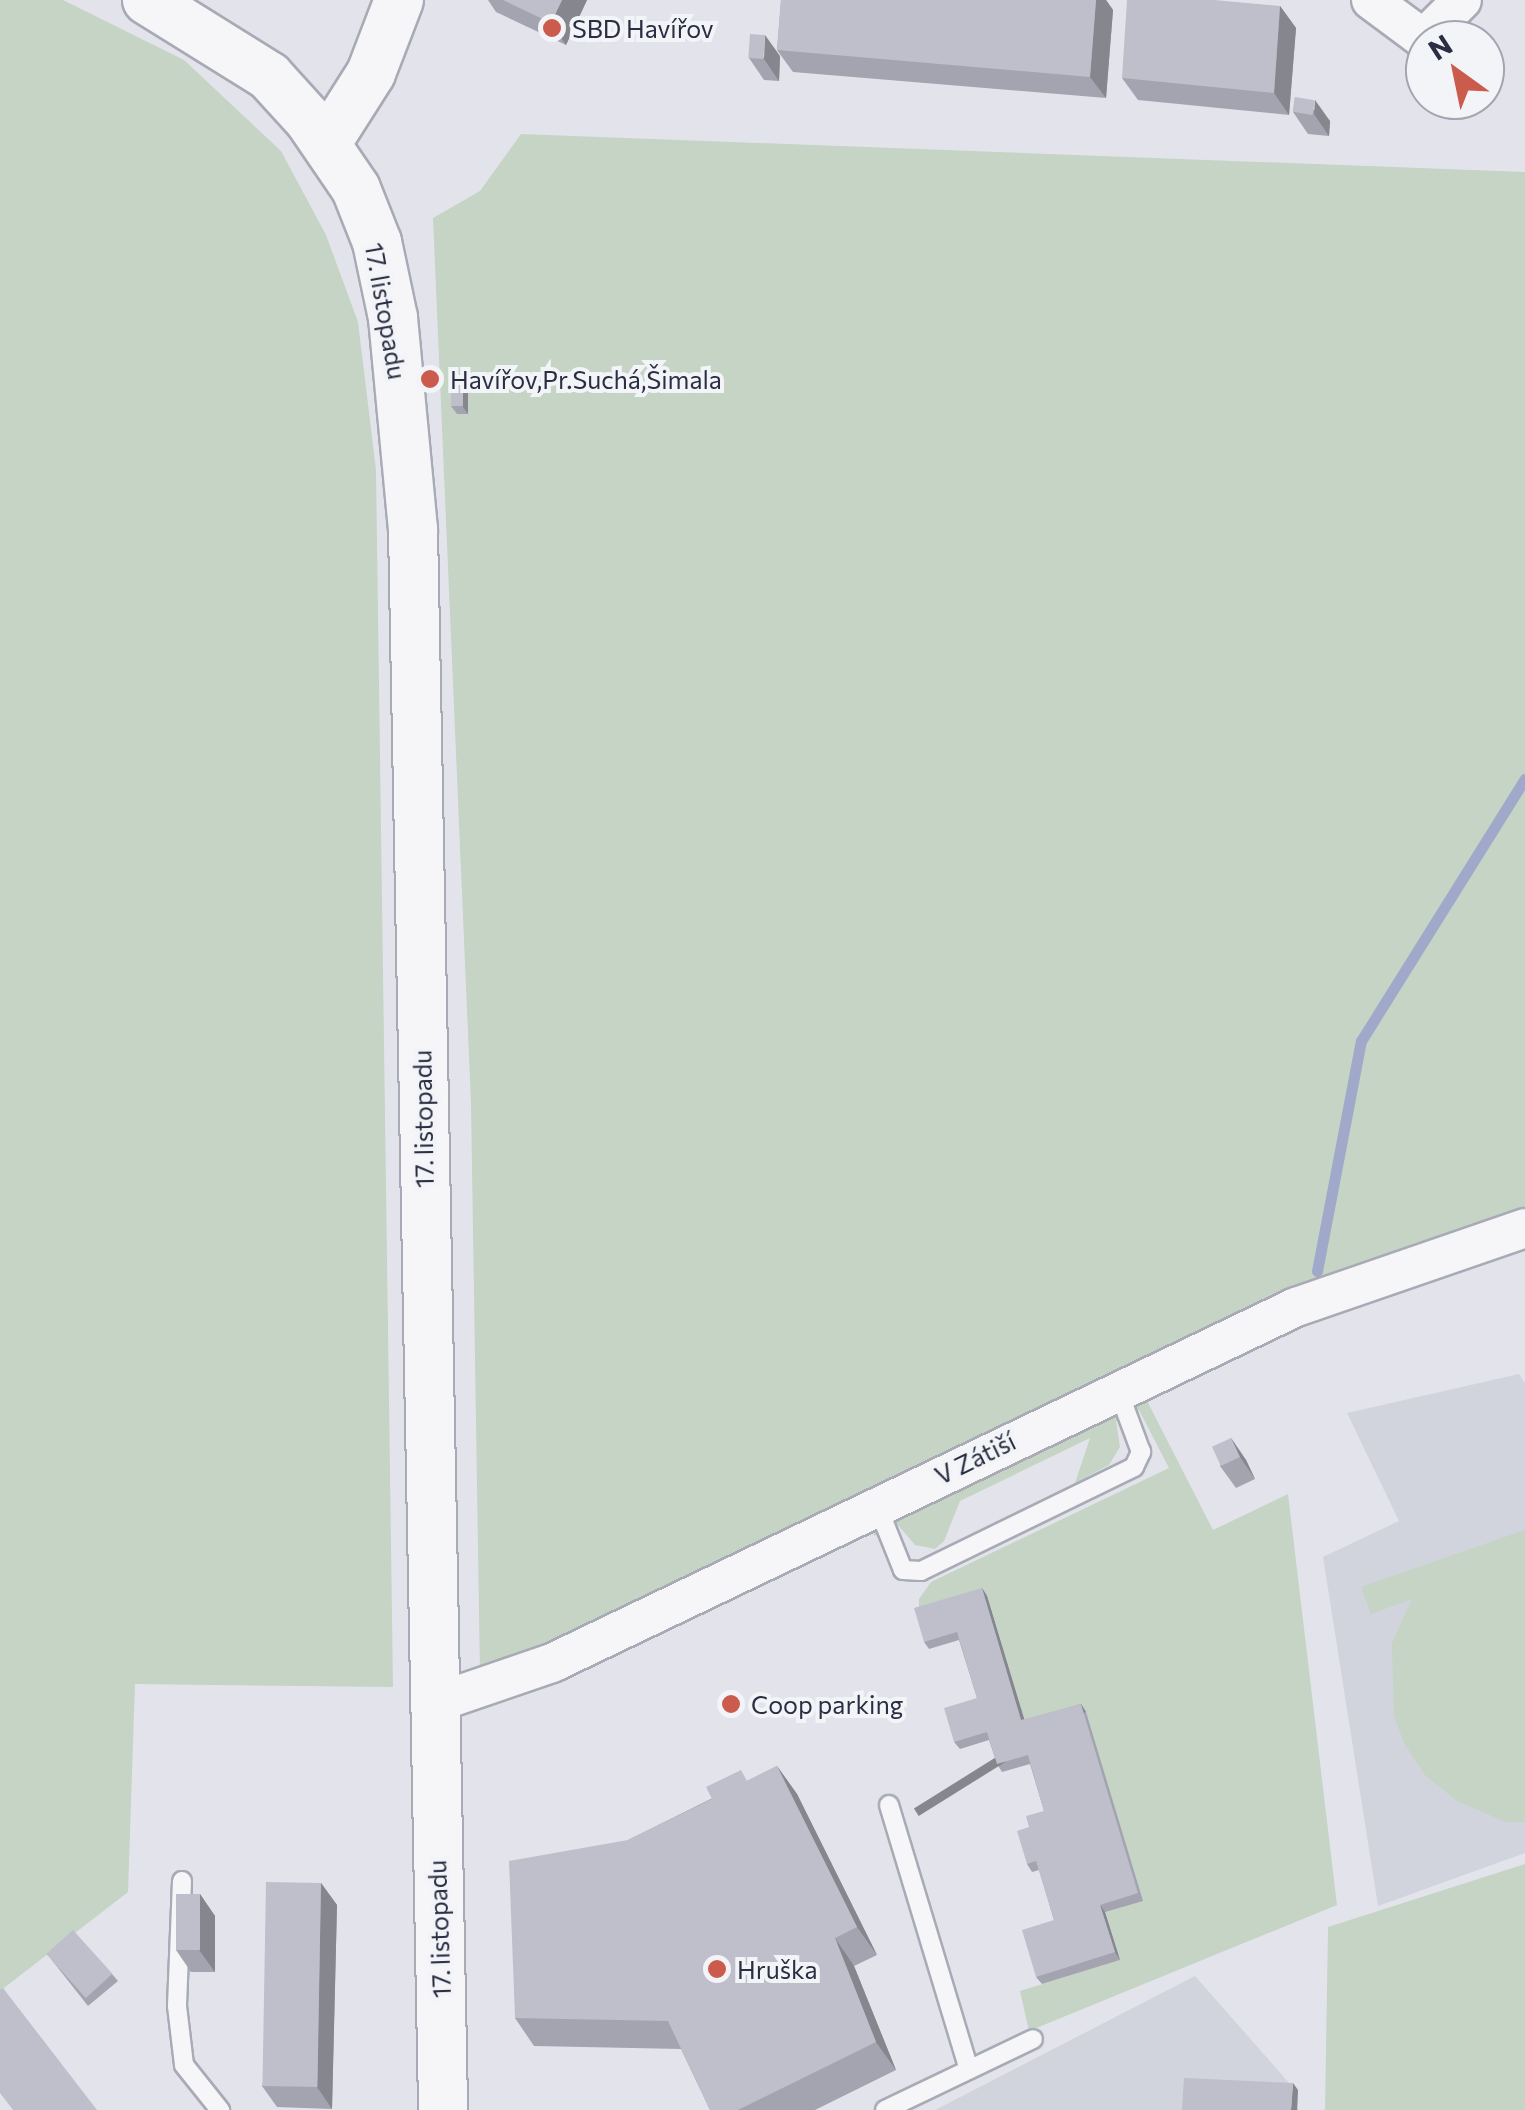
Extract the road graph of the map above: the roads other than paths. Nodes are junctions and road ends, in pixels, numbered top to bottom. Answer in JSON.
{"nodes":[{"id":1,"x":146,"y":0,"type":"edge"},
{"id":2,"x":398,"y":0,"type":"edge"},
{"id":3,"x":1371,"y":0,"type":"edge"},
{"id":4,"x":1462,"y":0,"type":"edge"},
{"id":5,"x":1443,"y":20,"type":"edge"},
{"id":6,"x":1405,"y":26,"type":"edge"},
{"id":7,"x":326,"y":144,"type":"junction"},
{"id":8,"x":1525,"y":1228,"type":"edge"},
{"id":9,"x":1118,"y":1390,"type":"junction"},
{"id":10,"x":877,"y":1505,"type":"junction"},
{"id":11,"x":432,"y":1704,"type":"junction"},
{"id":12,"x":889,"y":1805,"type":"dead end"},
{"id":13,"x":182,"y":1882,"type":"dead end"},
{"id":14,"x":1034,"y":2039,"type":"dead end"},
{"id":15,"x":968,"y":2067,"type":"junction"},
{"id":16,"x":220,"y":2110,"type":"edge"},
{"id":17,"x":443,"y":2110,"type":"edge"},
{"id":18,"x":884,"y":2110,"type":"edge"}],
"edges":[{"from":1,"to":7,"type":"street","name":"17. listopadu"},
{"from":2,"to":7,"type":"street"},
{"from":3,"to":6,"type":"street"},
{"from":4,"to":5,"type":"street"},
{"from":7,"to":11,"type":"street","name":"17. listopadu"},
{"from":8,"to":9,"type":"street","name":"V Zátiší"},
{"from":9,"to":10,"type":"street","name":"V Zátiší"},
{"from":9,"to":10,"type":"lane"},
{"from":10,"to":11,"type":"street","name":"V Zátiší"},
{"from":11,"to":17,"type":"street","name":"17. listopadu"},
{"from":12,"to":15,"type":"lane"},
{"from":13,"to":16,"type":"lane"},
{"from":14,"to":15,"type":"lane"},
{"from":15,"to":18,"type":"lane"}]}
